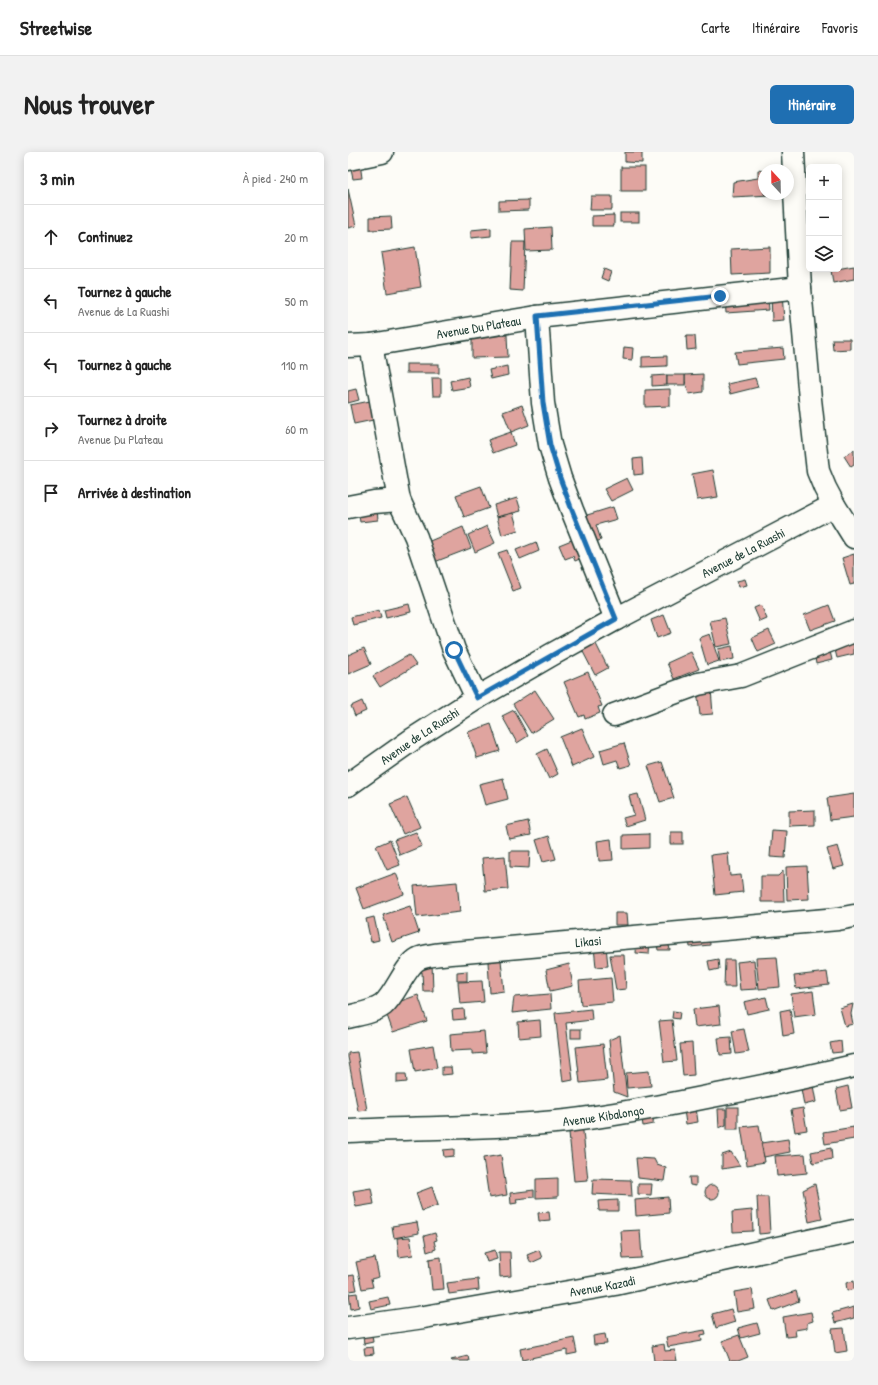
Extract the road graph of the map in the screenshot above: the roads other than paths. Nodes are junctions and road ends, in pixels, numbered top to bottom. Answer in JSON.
{"nodes":[{"id":1,"x":382,"y":152,"type":"edge"},
{"id":2,"x":792,"y":152,"type":"edge"},
{"id":3,"x":348,"y":159,"type":"edge"},
{"id":4,"x":800,"y":288,"type":"junction"},
{"id":5,"x":537,"y":316,"type":"junction"},
{"id":6,"x":371,"y":344,"type":"junction"},
{"id":7,"x":348,"y":346,"type":"edge"},
{"id":8,"x":399,"y":500,"type":"junction"},
{"id":9,"x":834,"y":505,"type":"junction"},
{"id":10,"x":348,"y":507,"type":"edge"},
{"id":11,"x":854,"y":537,"type":"edge"},
{"id":12,"x":616,"y":619,"type":"junction"},
{"id":13,"x":854,"y":632,"type":"edge"},
{"id":14,"x":477,"y":698,"type":"junction"},
{"id":15,"x":614,"y":715,"type":"dead end"},
{"id":16,"x":348,"y":785,"type":"edge"},
{"id":17,"x":854,"y":916,"type":"edge"},
{"id":18,"x":348,"y":1017,"type":"edge"},
{"id":19,"x":854,"y":1066,"type":"edge"},
{"id":20,"x":348,"y":1131,"type":"edge"},
{"id":21,"x":854,"y":1231,"type":"edge"},
{"id":22,"x":348,"y":1328,"type":"edge"}],
"edges":[{"from":1,"to":3,"type":"street"},
{"from":2,"to":4,"type":"street"},
{"from":4,"to":5,"type":"street","name":"Avenue Du Plateau"},
{"from":4,"to":9,"type":"street"},
{"from":5,"to":6,"type":"street","name":"Avenue Du Plateau"},
{"from":5,"to":12,"type":"street"},
{"from":6,"to":7,"type":"street","name":"Avenue Du Plateau"},
{"from":6,"to":8,"type":"street"},
{"from":8,"to":10,"type":"street"},
{"from":8,"to":14,"type":"street"},
{"from":9,"to":11,"type":"street"},
{"from":9,"to":12,"type":"street","name":"Avenue de La Ruashi"},
{"from":12,"to":14,"type":"street","name":"Avenue de La Ruashi"},
{"from":13,"to":15,"type":"street"},
{"from":14,"to":16,"type":"street","name":"Avenue de La Ruashi"},
{"from":17,"to":18,"type":"street","name":"Likasi"},
{"from":19,"to":20,"type":"street","name":"Avenue Kibalongo"},
{"from":21,"to":22,"type":"street","name":"Avenue Kazadi"}]}
